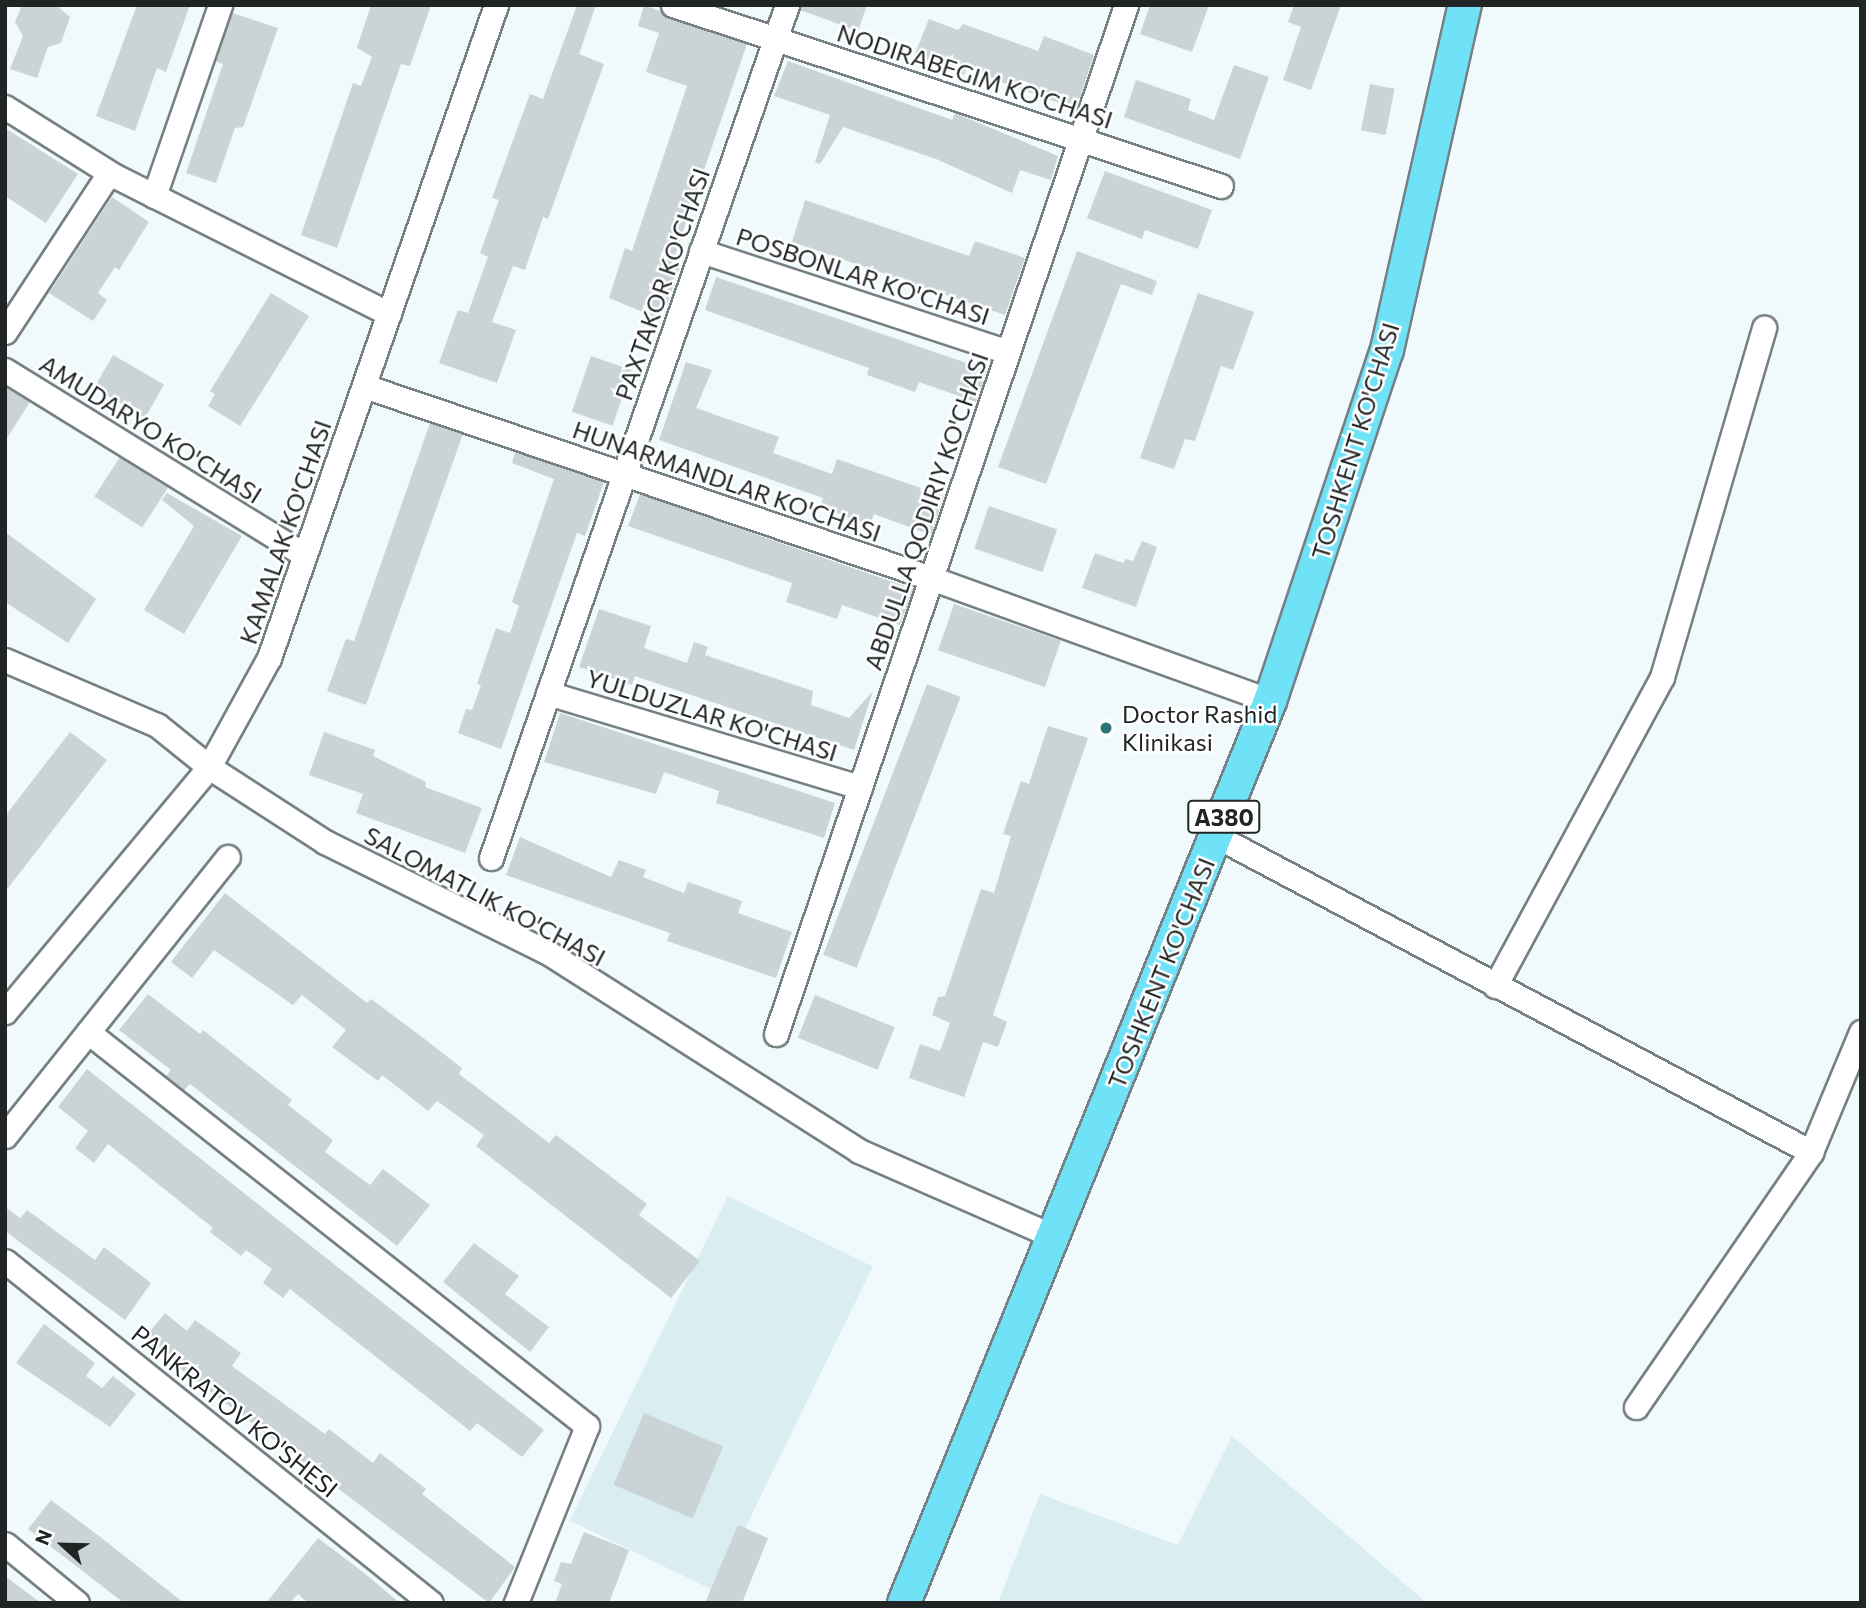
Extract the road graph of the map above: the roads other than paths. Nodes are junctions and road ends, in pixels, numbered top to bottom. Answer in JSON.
{"nodes":[{"id":1,"x":220,"y":5,"type":"edge"},
{"id":2,"x":496,"y":5,"type":"edge"},
{"id":3,"x":673,"y":5,"type":"edge"},
{"id":4,"x":787,"y":5,"type":"edge"},
{"id":5,"x":1126,"y":5,"type":"edge"},
{"id":6,"x":1465,"y":5,"type":"edge"},
{"id":7,"x":775,"y":38,"type":"junction"},
{"id":8,"x":5,"y":107,"type":"edge"},
{"id":9,"x":1081,"y":138,"type":"junction"},
{"id":10,"x":109,"y":173,"type":"junction"},
{"id":11,"x":1221,"y":186,"type":"dead end"},
{"id":12,"x":154,"y":196,"type":"junction"},
{"id":13,"x":701,"y":251,"type":"junction"},
{"id":14,"x":389,"y":314,"type":"junction"},
{"id":15,"x":1764,"y":328,"type":"dead end"},
{"id":16,"x":5,"y":332,"type":"edge"},
{"id":17,"x":1008,"y":352,"type":"junction"},
{"id":18,"x":5,"y":370,"type":"edge"},
{"id":19,"x":364,"y":386,"type":"junction"},
{"id":20,"x":624,"y":474,"type":"junction"},
{"id":21,"x":305,"y":555,"type":"junction"},
{"id":22,"x":931,"y":578,"type":"junction"},
{"id":23,"x":5,"y":660,"type":"edge"},
{"id":24,"x":548,"y":693,"type":"junction"},
{"id":25,"x":1270,"y":701,"type":"junction"},
{"id":26,"x":209,"y":766,"type":"junction"},
{"id":27,"x":860,"y":788,"type":"junction"},
{"id":28,"x":1216,"y":836,"type":"junction"},
{"id":29,"x":228,"y":857,"type":"dead end"},
{"id":30,"x":491,"y":858,"type":"dead end"},
{"id":31,"x":1495,"y":986,"type":"junction"},
{"id":32,"x":5,"y":1012,"type":"edge"},
{"id":33,"x":88,"y":1032,"type":"junction"},
{"id":34,"x":1861,"y":1032,"type":"edge"},
{"id":35,"x":776,"y":1034,"type":"dead end"},
{"id":36,"x":5,"y":1136,"type":"edge"},
{"id":37,"x":1811,"y":1152,"type":"junction"},
{"id":38,"x":1053,"y":1236,"type":"junction"},
{"id":39,"x":5,"y":1261,"type":"edge"},
{"id":40,"x":1636,"y":1407,"type":"dead end"},
{"id":41,"x":5,"y":1544,"type":"edge"},
{"id":42,"x":77,"y":1603,"type":"edge"},
{"id":43,"x":431,"y":1603,"type":"edge"},
{"id":44,"x":516,"y":1603,"type":"edge"},
{"id":45,"x":904,"y":1603,"type":"edge"}],
"edges":[{"from":1,"to":12,"type":"street"},
{"from":2,"to":14,"type":"street","name":"KAMALAK KO'CHASI"},
{"from":3,"to":7,"type":"street","name":"NODIRABEGIM KO'CHASI"},
{"from":4,"to":7,"type":"street","name":"PAXTAKOR KO'CHASI"},
{"from":5,"to":9,"type":"street","name":"ABDULLA QODIRIY KO'CHASI"},
{"from":6,"to":25,"type":"highway","name":"TOSHKENT KO'CHASI","number":"A380"},
{"from":7,"to":9,"type":"street","name":"NODIRABEGIM KO'CHASI"},
{"from":7,"to":13,"type":"street","name":"PAXTAKOR KO'CHASI"},
{"from":8,"to":10,"type":"street"},
{"from":9,"to":11,"type":"street","name":"NODIRABEGIM KO'CHASI"},
{"from":9,"to":17,"type":"street","name":"ABDULLA QODIRIY KO'CHASI"},
{"from":10,"to":12,"type":"street"},
{"from":10,"to":16,"type":"street"},
{"from":12,"to":14,"type":"street"},
{"from":13,"to":17,"type":"street","name":"POSBONLAR KO'CHASI"},
{"from":13,"to":20,"type":"street","name":"PAXTAKOR KO'CHASI"},
{"from":14,"to":19,"type":"street","name":"KAMALAK KO'CHASI"},
{"from":15,"to":31,"type":"street"},
{"from":17,"to":22,"type":"street","name":"ABDULLA QODIRIY KO'CHASI"},
{"from":18,"to":21,"type":"street","name":"AMUDARYO KO'CHASI"},
{"from":19,"to":20,"type":"street","name":"HUNARMANDLAR KO'CHASI"},
{"from":19,"to":21,"type":"street","name":"KAMALAK KO'CHASI"},
{"from":20,"to":22,"type":"street","name":"HUNARMANDLAR KO'CHASI"},
{"from":20,"to":24,"type":"street","name":"PAXTAKOR KO'CHASI"},
{"from":21,"to":26,"type":"street","name":"KAMALAK KO'CHASI"},
{"from":22,"to":25,"type":"street","name":"HUNARMANDLAR KO'CHASI"},
{"from":22,"to":27,"type":"street","name":"ABDULLA QODIRIY KO'CHASI"},
{"from":23,"to":26,"type":"street","name":"SALOMATLIK KO'CHASI"},
{"from":24,"to":27,"type":"street","name":"YULDUZLAR KO'CHASI"},
{"from":24,"to":30,"type":"street","name":"PAXTAKOR KO'CHASI"},
{"from":25,"to":28,"type":"highway","name":"TOSHKENT KO'CHASI","number":"A380"},
{"from":26,"to":32,"type":"street","name":"KAMALAK KO'CHASI"},
{"from":26,"to":38,"type":"street","name":"SALOMATLIK KO'CHASI"},
{"from":27,"to":35,"type":"street","name":"ABDULLA QODIRIY KO'CHASI"},
{"from":28,"to":31,"type":"street"},
{"from":28,"to":38,"type":"highway","name":"TOSHKENT KO'CHASI","number":"A380"},
{"from":29,"to":33,"type":"street"},
{"from":31,"to":37,"type":"street"},
{"from":33,"to":36,"type":"street"},
{"from":33,"to":44,"type":"street"},
{"from":34,"to":37,"type":"street"},
{"from":37,"to":40,"type":"street"},
{"from":38,"to":45,"type":"highway","name":"TOSHKENT KO'CHASI","number":"A380"},
{"from":39,"to":43,"type":"street","name":"PANKRATOV KO'SHESI"},
{"from":41,"to":42,"type":"street"}]}
